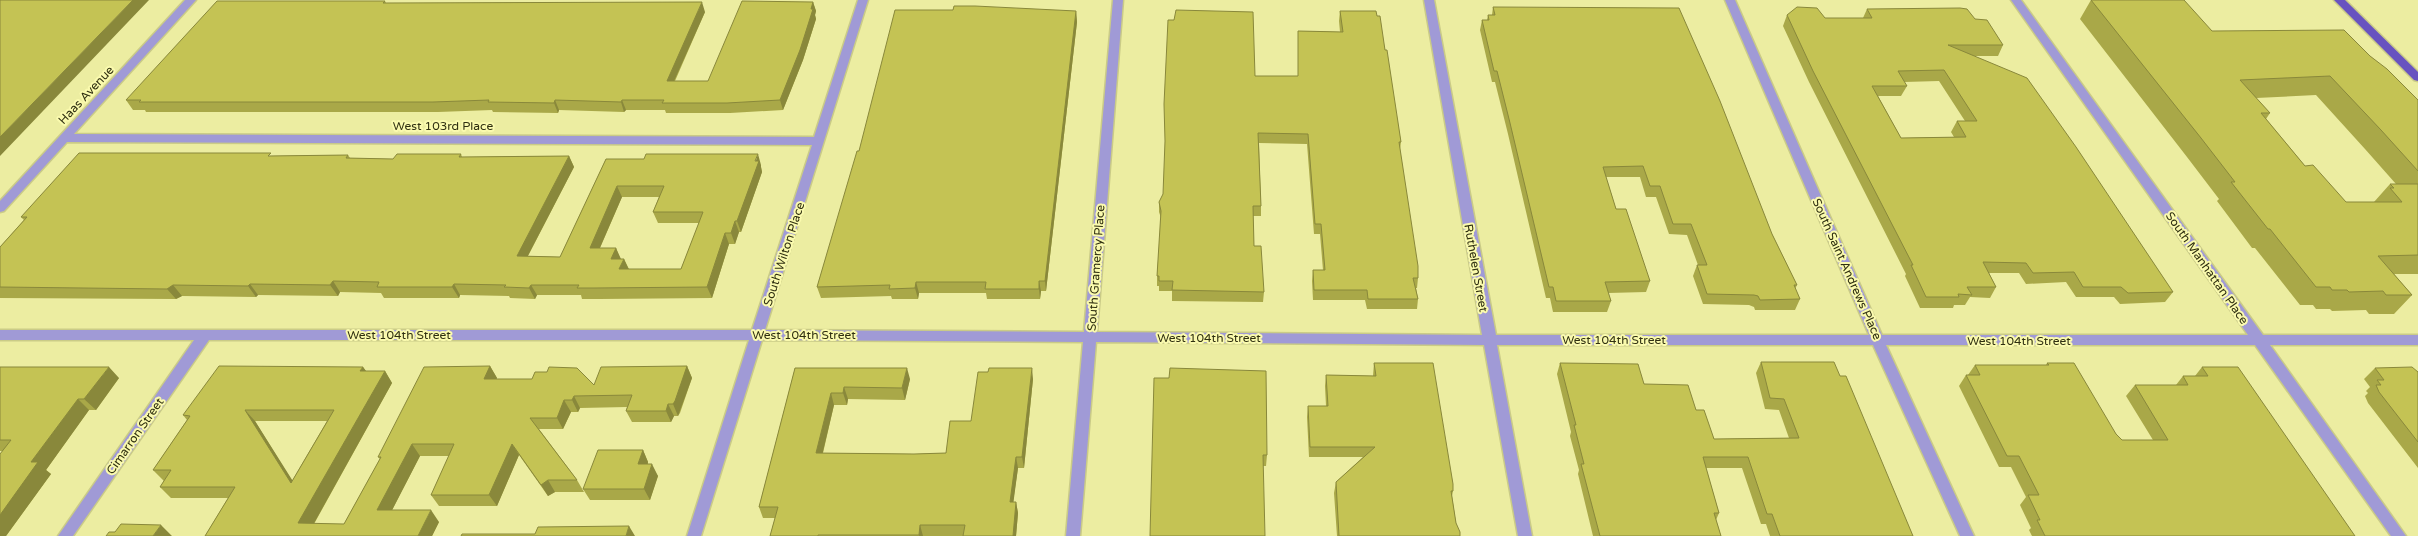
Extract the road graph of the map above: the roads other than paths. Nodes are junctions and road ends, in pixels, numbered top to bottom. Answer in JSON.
{"nodes":[{"id":1,"x":191,"y":0,"type":"edge"},
{"id":2,"x":863,"y":0,"type":"edge"},
{"id":3,"x":1118,"y":0,"type":"edge"},
{"id":4,"x":1429,"y":0,"type":"edge"},
{"id":5,"x":1730,"y":0,"type":"edge"},
{"id":6,"x":2016,"y":0,"type":"edge"},
{"id":7,"x":2339,"y":0,"type":"edge"},
{"id":8,"x":2418,"y":78,"type":"edge"},
{"id":9,"x":65,"y":138,"type":"junction"},
{"id":10,"x":820,"y":141,"type":"junction"},
{"id":11,"x":0,"y":208,"type":"edge"},
{"id":12,"x":205,"y":335,"type":"junction"},
{"id":13,"x":758,"y":335,"type":"junction"},
{"id":14,"x":0,"y":336,"type":"edge"},
{"id":15,"x":1090,"y":338,"type":"junction"},
{"id":16,"x":1488,"y":340,"type":"junction"},
{"id":17,"x":1878,"y":340,"type":"junction"},
{"id":18,"x":2259,"y":340,"type":"junction"},
{"id":19,"x":2418,"y":340,"type":"edge"},
{"id":20,"x":66,"y":536,"type":"edge"},
{"id":21,"x":694,"y":536,"type":"edge"},
{"id":22,"x":1073,"y":536,"type":"edge"},
{"id":23,"x":1525,"y":536,"type":"edge"},
{"id":24,"x":1967,"y":536,"type":"edge"},
{"id":25,"x":2399,"y":536,"type":"edge"}],
"edges":[{"from":1,"to":9,"type":"street","name":"Haas Avenue"},
{"from":2,"to":10,"type":"street","name":"South Wilton Place"},
{"from":3,"to":15,"type":"street","name":"South Gramercy Place"},
{"from":4,"to":16,"type":"street","name":"Ruthelen Street"},
{"from":5,"to":17,"type":"street","name":"South Saint Andrews Place"},
{"from":6,"to":18,"type":"street","name":"South Manhattan Place"},
{"from":7,"to":8,"type":"main road"},
{"from":9,"to":10,"type":"street","name":"West 103rd Place"},
{"from":9,"to":11,"type":"street","name":"Haas Avenue"},
{"from":10,"to":13,"type":"street","name":"South Wilton Place"},
{"from":12,"to":13,"type":"street","name":"West 104th Street"},
{"from":12,"to":14,"type":"street","name":"West 104th Street"},
{"from":12,"to":20,"type":"street","name":"Cimarron Street"},
{"from":13,"to":15,"type":"street","name":"West 104th Street"},
{"from":13,"to":21,"type":"street","name":"South Wilton Place"},
{"from":15,"to":16,"type":"street","name":"West 104th Street"},
{"from":15,"to":22,"type":"street","name":"South Gramercy Place"},
{"from":16,"to":17,"type":"street","name":"West 104th Street"},
{"from":16,"to":23,"type":"street","name":"Ruthelen Street"},
{"from":17,"to":18,"type":"street","name":"West 104th Street"},
{"from":17,"to":24,"type":"street","name":"South Saint Andrews Place"},
{"from":18,"to":19,"type":"street","name":"West 104th Street"},
{"from":18,"to":25,"type":"street","name":"South Manhattan Place"}]}
